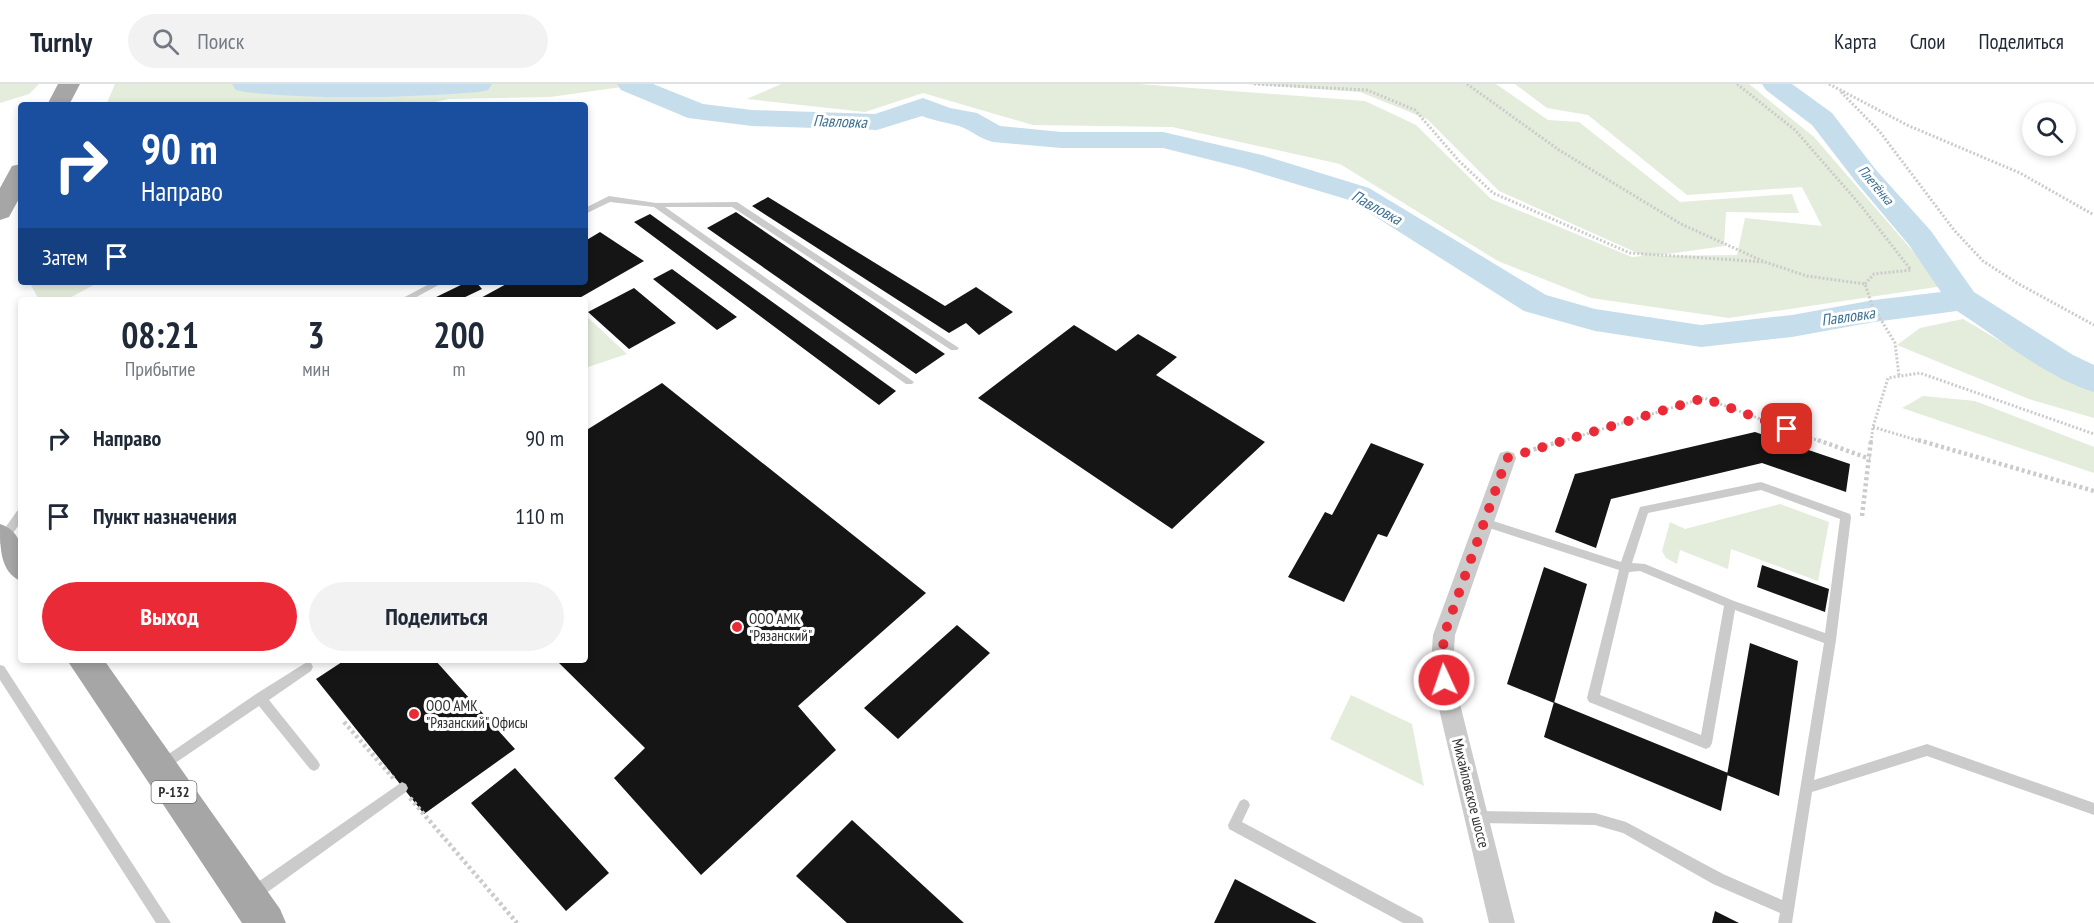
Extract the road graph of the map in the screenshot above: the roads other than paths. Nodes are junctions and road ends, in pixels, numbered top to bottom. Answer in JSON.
{"nodes":[{"id":1,"x":18,"y":177,"type":"edge"},
{"id":2,"x":656,"y":206,"type":"junction"},
{"id":3,"x":588,"y":210,"type":"edge"},
{"id":4,"x":0,"y":212,"type":"edge"},
{"id":5,"x":434,"y":285,"type":"edge"},
{"id":6,"x":410,"y":297,"type":"edge"},
{"id":7,"x":954,"y":348,"type":"dead end"},
{"id":8,"x":909,"y":382,"type":"dead end"},
{"id":9,"x":1507,"y":458,"type":"road end"},
{"id":10,"x":18,"y":518,"type":"edge"},
{"id":11,"x":1484,"y":522,"type":"junction"},
{"id":12,"x":1,"y":539,"type":"edge"},
{"id":13,"x":18,"y":564,"type":"edge"},
{"id":14,"x":1625,"y":568,"type":"junction"},
{"id":15,"x":1730,"y":604,"type":"junction"},
{"id":16,"x":1830,"y":640,"type":"junction"},
{"id":17,"x":86,"y":663,"type":"edge"},
{"id":18,"x":307,"y":667,"type":"dead end"},
{"id":19,"x":0,"y":670,"type":"edge"},
{"id":20,"x":260,"y":698,"type":"junction"},
{"id":21,"x":314,"y":765,"type":"dead end"},
{"id":22,"x":158,"y":768,"type":"junction"},
{"id":23,"x":402,"y":788,"type":"road end"},
{"id":24,"x":1807,"y":788,"type":"junction"},
{"id":25,"x":1244,"y":806,"type":"dead end"},
{"id":26,"x":2094,"y":809,"type":"edge"},
{"id":27,"x":1477,"y":817,"type":"junction"},
{"id":28,"x":257,"y":910,"type":"edge"},
{"id":29,"x":1786,"y":916,"type":"edge"},
{"id":30,"x":164,"y":923,"type":"edge"},
{"id":31,"x":1417,"y":923,"type":"edge"},
{"id":32,"x":1502,"y":923,"type":"edge"}],
"edges":[{"from":1,"to":4,"type":"main road"},
{"from":2,"to":3,"type":"lane"},
{"from":2,"to":7,"type":"lane"},
{"from":2,"to":8,"type":"lane"},
{"from":5,"to":6,"type":"lane"},
{"from":9,"to":11,"type":"street","name":"Михайловское шоссе"},
{"from":10,"to":12,"type":"lane"},
{"from":11,"to":14,"type":"lane"},
{"from":11,"to":27,"type":"street","name":"Михайловское шоссе"},
{"from":12,"to":13,"type":"main road"},
{"from":14,"to":15,"type":"lane"},
{"from":14,"to":15,"type":"lane"},
{"from":14,"to":16,"type":"lane"},
{"from":15,"to":16,"type":"lane"},
{"from":16,"to":24,"type":"lane"},
{"from":17,"to":22,"type":"main road","number":"Р-132"},
{"from":18,"to":20,"type":"lane"},
{"from":19,"to":30,"type":"lane"},
{"from":20,"to":21,"type":"lane"},
{"from":20,"to":22,"type":"lane"},
{"from":22,"to":28,"type":"main road","number":"Р-132"},
{"from":23,"to":28,"type":"lane"},
{"from":24,"to":26,"type":"lane"},
{"from":24,"to":29,"type":"lane"},
{"from":25,"to":31,"type":"lane"},
{"from":27,"to":29,"type":"lane"},
{"from":27,"to":32,"type":"street","name":"Михайловское шоссе"}]}
